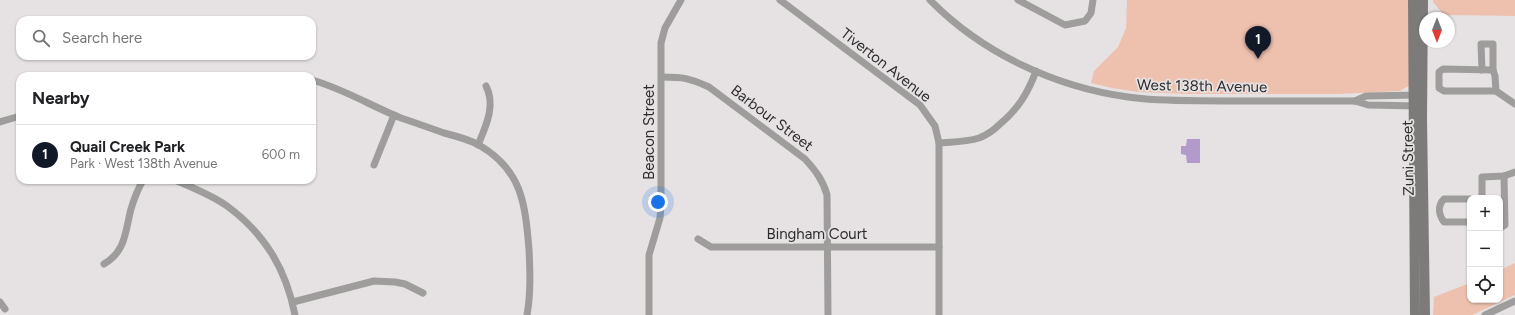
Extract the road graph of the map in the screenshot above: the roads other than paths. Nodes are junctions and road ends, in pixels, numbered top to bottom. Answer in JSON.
{"nodes":[{"id":1,"x":681,"y":0,"type":"edge"},
{"id":2,"x":780,"y":0,"type":"edge"},
{"id":3,"x":930,"y":0,"type":"edge"},
{"id":4,"x":1018,"y":0,"type":"edge"},
{"id":5,"x":1093,"y":0,"type":"edge"},
{"id":6,"x":1413,"y":0,"type":"edge"},
{"id":7,"x":1423,"y":0,"type":"edge"},
{"id":8,"x":1482,"y":70,"type":"junction"},
{"id":9,"x":1493,"y":70,"type":"junction"},
{"id":10,"x":1036,"y":71,"type":"junction"},
{"id":11,"x":662,"y":78,"type":"junction"},
{"id":12,"x":316,"y":81,"type":"edge"},
{"id":13,"x":486,"y":86,"type":"dead end"},
{"id":14,"x":1496,"y":92,"type":"junction"},
{"id":15,"x":1418,"y":95,"type":"junction"},
{"id":16,"x":1355,"y":101,"type":"junction"},
{"id":17,"x":1515,"y":104,"type":"edge"},
{"id":18,"x":1418,"y":106,"type":"junction"},
{"id":19,"x":394,"y":115,"type":"junction"},
{"id":20,"x":16,"y":117,"type":"edge"},
{"id":21,"x":0,"y":122,"type":"edge"},
{"id":22,"x":939,"y":143,"type":"junction"},
{"id":23,"x":478,"y":145,"type":"junction"},
{"id":24,"x":374,"y":165,"type":"dead end"},
{"id":25,"x":1515,"y":172,"type":"edge"},
{"id":26,"x":1504,"y":176,"type":"junction"},
{"id":27,"x":141,"y":184,"type":"edge"},
{"id":28,"x":184,"y":184,"type":"edge"},
{"id":29,"x":1482,"y":195,"type":"edge"},
{"id":30,"x":1467,"y":199,"type":"edge"},
{"id":31,"x":1467,"y":222,"type":"edge"},
{"id":32,"x":1503,"y":226,"type":"edge"},
{"id":33,"x":698,"y":239,"type":"dead end"},
{"id":34,"x":828,"y":247,"type":"junction"},
{"id":35,"x":939,"y":247,"type":"junction"},
{"id":36,"x":104,"y":264,"type":"dead end"},
{"id":37,"x":423,"y":293,"type":"dead end"},
{"id":38,"x":1515,"y":301,"type":"edge"},
{"id":39,"x":0,"y":302,"type":"edge"},
{"id":40,"x":293,"y":302,"type":"junction"},
{"id":41,"x":5,"y":309,"type":"dead end"},
{"id":42,"x":295,"y":315,"type":"edge"},
{"id":43,"x":527,"y":315,"type":"edge"},
{"id":44,"x":649,"y":315,"type":"edge"},
{"id":45,"x":828,"y":315,"type":"edge"},
{"id":46,"x":939,"y":315,"type":"edge"},
{"id":47,"x":1415,"y":315,"type":"edge"},
{"id":48,"x":1425,"y":315,"type":"edge"},
{"id":49,"x":1485,"y":315,"type":"edge"}],
"edges":[{"from":1,"to":11,"type":"street","name":"Beacon Street"},
{"from":2,"to":22,"type":"street","name":"Tiverton Avenue"},
{"from":3,"to":10,"type":"street","name":"West 138th Avenue"},
{"from":4,"to":5,"type":"street"},
{"from":6,"to":15,"type":"main road","name":"Zuni Street"},
{"from":7,"to":15,"type":"main road","name":"Zuni Street"},
{"from":8,"to":9,"type":"street"},
{"from":8,"to":9,"type":"street"},
{"from":8,"to":14,"type":"street"},
{"from":9,"to":14,"type":"street"},
{"from":10,"to":16,"type":"street","name":"West 138th Avenue"},
{"from":10,"to":22,"type":"street"},
{"from":11,"to":34,"type":"street","name":"Barbour Street"},
{"from":11,"to":44,"type":"street","name":"Beacon Street"},
{"from":12,"to":19,"type":"street"},
{"from":13,"to":23,"type":"street"},
{"from":14,"to":17,"type":"street"},
{"from":15,"to":16,"type":"street","name":"West 138th Avenue"},
{"from":15,"to":18,"type":"main road","name":"Zuni Street"},
{"from":16,"to":18,"type":"street","name":"West 138th Avenue"},
{"from":18,"to":47,"type":"main road","name":"Zuni Street"},
{"from":18,"to":48,"type":"main road","name":"Zuni Street"},
{"from":19,"to":23,"type":"street"},
{"from":19,"to":24,"type":"street"},
{"from":20,"to":21,"type":"street"},
{"from":22,"to":35,"type":"street","name":"Tiverton Avenue"},
{"from":23,"to":43,"type":"street"},
{"from":25,"to":26,"type":"street"},
{"from":26,"to":29,"type":"street"},
{"from":26,"to":32,"type":"street"},
{"from":27,"to":36,"type":"street"},
{"from":28,"to":40,"type":"street"},
{"from":30,"to":31,"type":"street"},
{"from":33,"to":34,"type":"street","name":"Bingham Court"},
{"from":34,"to":35,"type":"street","name":"Bingham Court"},
{"from":34,"to":45,"type":"street","name":"Barbour Street"},
{"from":35,"to":46,"type":"street","name":"Tiverton Avenue"},
{"from":37,"to":40,"type":"street"},
{"from":38,"to":49,"type":"street"},
{"from":39,"to":41,"type":"street"},
{"from":40,"to":42,"type":"street"}]}
